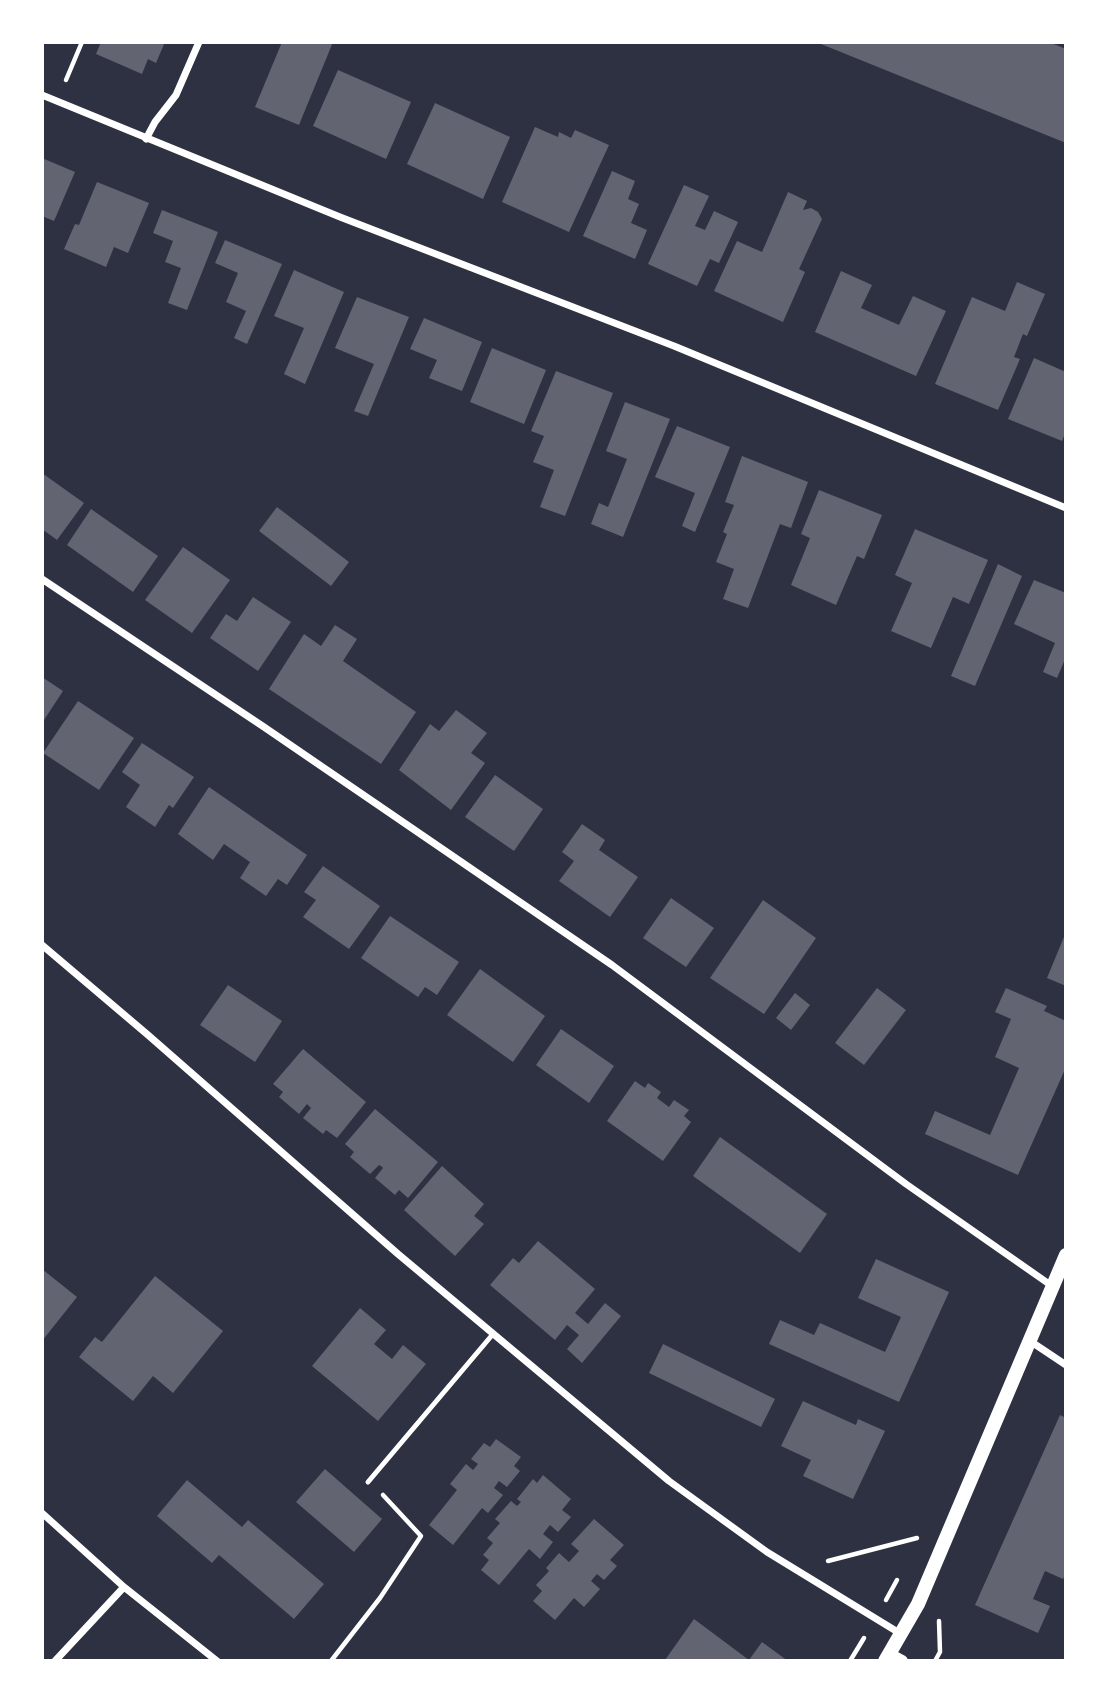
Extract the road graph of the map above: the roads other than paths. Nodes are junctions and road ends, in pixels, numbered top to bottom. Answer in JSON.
{"nodes":[{"id":1,"x":199,"y":42,"type":"edge"},
{"id":2,"x":42,"y":94,"type":"edge"},
{"id":3,"x":146,"y":139,"type":"junction"},
{"id":4,"x":1066,"y":508,"type":"edge"},
{"id":5,"x":42,"y":579,"type":"edge"},
{"id":6,"x":42,"y":945,"type":"edge"},
{"id":7,"x":1066,"y":1255,"type":"edge"},
{"id":8,"x":1052,"y":1286,"type":"junction"},
{"id":9,"x":493,"y":1334,"type":"junction"},
{"id":10,"x":1030,"y":1341,"type":"junction"},
{"id":11,"x":1066,"y":1365,"type":"edge"},
{"id":12,"x":368,"y":1482,"type":"road end"},
{"id":13,"x":42,"y":1513,"type":"edge"},
{"id":14,"x":124,"y":1587,"type":"junction"},
{"id":15,"x":901,"y":1634,"type":"junction"},
{"id":16,"x":892,"y":1658,"type":"edge"},
{"id":17,"x":55,"y":1661,"type":"edge"},
{"id":18,"x":217,"y":1661,"type":"edge"}],
"edges":[{"from":1,"to":3,"type":"street"},
{"from":2,"to":3,"type":"street"},
{"from":3,"to":4,"type":"street"},
{"from":5,"to":8,"type":"street"},
{"from":6,"to":9,"type":"street"},
{"from":7,"to":8,"type":"main road"},
{"from":8,"to":10,"type":"main road"},
{"from":9,"to":12,"type":"lane"},
{"from":9,"to":15,"type":"street"},
{"from":10,"to":11,"type":"street"},
{"from":10,"to":15,"type":"main road"},
{"from":13,"to":14,"type":"street"},
{"from":14,"to":17,"type":"street"},
{"from":14,"to":18,"type":"street"},
{"from":15,"to":16,"type":"main road"}]}
